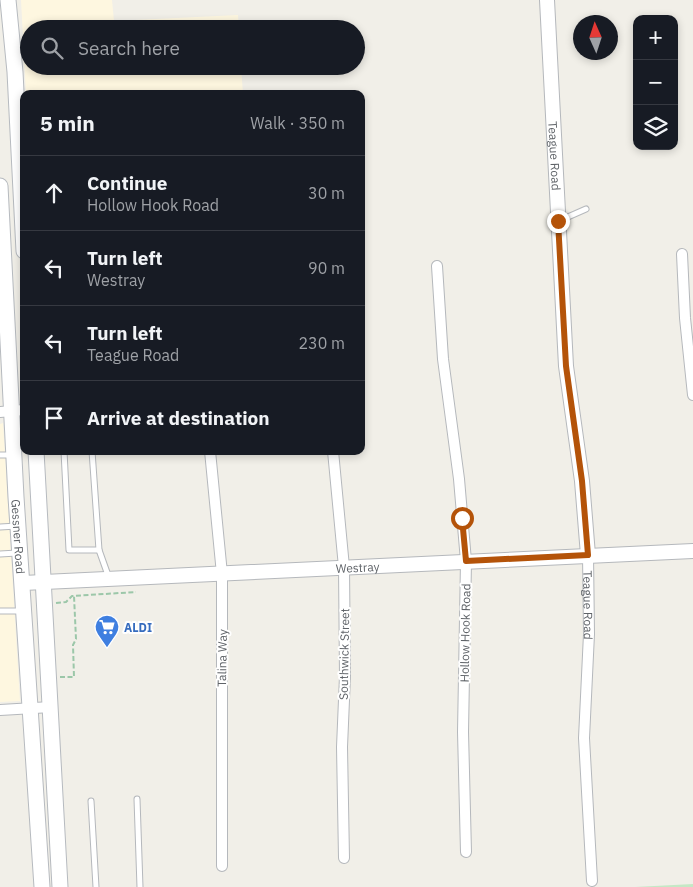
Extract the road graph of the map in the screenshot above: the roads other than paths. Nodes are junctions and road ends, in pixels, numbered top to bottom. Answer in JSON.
{"nodes":[{"id":1,"x":8,"y":0,"type":"edge"},
{"id":2,"x":547,"y":0,"type":"edge"},
{"id":3,"x":20,"y":179,"type":"edge"},
{"id":4,"x":0,"y":186,"type":"edge"},
{"id":5,"x":586,"y":209,"type":"dead end"},
{"id":6,"x":558,"y":221,"type":"junction"},
{"id":7,"x":682,"y":254,"type":"dead end"},
{"id":8,"x":438,"y":266,"type":"dead end"},
{"id":9,"x":4,"y":343,"type":"edge"},
{"id":10,"x":693,"y":395,"type":"edge"},
{"id":11,"x":12,"y":411,"type":"edge"},
{"id":12,"x":7,"y":455,"type":"edge"},
{"id":13,"x":36,"y":455,"type":"edge"},
{"id":14,"x":64,"y":455,"type":"edge"},
{"id":15,"x":92,"y":455,"type":"edge"},
{"id":16,"x":210,"y":455,"type":"edge"},
{"id":17,"x":333,"y":455,"type":"edge"},
{"id":18,"x":18,"y":526,"type":"junction"},
{"id":19,"x":0,"y":527,"type":"edge"},
{"id":20,"x":99,"y":550,"type":"junction"},
{"id":21,"x":693,"y":551,"type":"edge"},
{"id":22,"x":20,"y":553,"type":"junction"},
{"id":23,"x":0,"y":554,"type":"edge"},
{"id":24,"x":588,"y":555,"type":"junction"},
{"id":25,"x":466,"y":561,"type":"junction"},
{"id":26,"x":344,"y":567,"type":"junction"},
{"id":27,"x":222,"y":574,"type":"junction"},
{"id":28,"x":109,"y":578,"type":"junction"},
{"id":29,"x":44,"y":582,"type":"junction"},
{"id":30,"x":23,"y":583,"type":"junction"},
{"id":31,"x":0,"y":611,"type":"edge"},
{"id":32,"x":24,"y":611,"type":"junction"},
{"id":33,"x":51,"y":707,"type":"junction"},
{"id":34,"x":30,"y":708,"type":"junction"},
{"id":35,"x":0,"y":710,"type":"edge"},
{"id":36,"x":137,"y":799,"type":"dead end"},
{"id":37,"x":91,"y":801,"type":"dead end"},
{"id":38,"x":466,"y":852,"type":"dead end"},
{"id":39,"x":344,"y":858,"type":"dead end"},
{"id":40,"x":222,"y":866,"type":"dead end"},
{"id":41,"x":592,"y":880,"type":"dead end"},
{"id":42,"x":42,"y":887,"type":"edge"},
{"id":43,"x":60,"y":887,"type":"edge"},
{"id":44,"x":96,"y":887,"type":"edge"},
{"id":45,"x":140,"y":887,"type":"edge"}],
"edges":[{"from":1,"to":3,"type":"main road"},
{"from":2,"to":6,"type":"street","name":"Teague Road"},
{"from":4,"to":9,"type":"main road","name":"Gessner Road"},
{"from":5,"to":6,"type":"lane"},
{"from":6,"to":24,"type":"street","name":"Teague Road"},
{"from":7,"to":10,"type":"street"},
{"from":8,"to":25,"type":"street","name":"Hollow Hook Road"},
{"from":9,"to":11,"type":"main road","name":"Gessner Road"},
{"from":11,"to":12,"type":"main road","name":"Gessner Road"},
{"from":12,"to":18,"type":"main road","name":"Gessner Road"},
{"from":13,"to":29,"type":"main road","name":"Gessner Road"},
{"from":14,"to":20,"type":"lane"},
{"from":15,"to":20,"type":"lane"},
{"from":16,"to":27,"type":"street","name":"Talina Way"},
{"from":17,"to":26,"type":"street","name":"Southwick Street"},
{"from":18,"to":19,"type":"lane"},
{"from":18,"to":22,"type":"main road","name":"Gessner Road"},
{"from":20,"to":28,"type":"lane"},
{"from":21,"to":24,"type":"street","name":"Westray"},
{"from":22,"to":23,"type":"lane"},
{"from":22,"to":30,"type":"main road","name":"Gessner Road"},
{"from":24,"to":25,"type":"street","name":"Westray"},
{"from":24,"to":41,"type":"street","name":"Teague Road"},
{"from":25,"to":26,"type":"street","name":"Westray"},
{"from":25,"to":38,"type":"street","name":"Hollow Hook Road"},
{"from":26,"to":27,"type":"street","name":"Westray"},
{"from":26,"to":39,"type":"street","name":"Southwick Street"},
{"from":27,"to":28,"type":"street","name":"Westray"},
{"from":27,"to":40,"type":"street","name":"Talina Way"},
{"from":28,"to":29,"type":"street","name":"Westray"},
{"from":29,"to":30,"type":"street","name":"Westray"},
{"from":29,"to":33,"type":"main road","name":"Gessner Road"},
{"from":30,"to":32,"type":"main road","name":"Gessner Road"},
{"from":31,"to":32,"type":"lane"},
{"from":32,"to":34,"type":"main road","name":"Gessner Road"},
{"from":33,"to":34,"type":"street"},
{"from":33,"to":43,"type":"main road","name":"Gessner Road"},
{"from":34,"to":35,"type":"street"},
{"from":34,"to":42,"type":"main road","name":"Gessner Road"},
{"from":36,"to":45,"type":"lane"},
{"from":37,"to":44,"type":"lane"}]}
